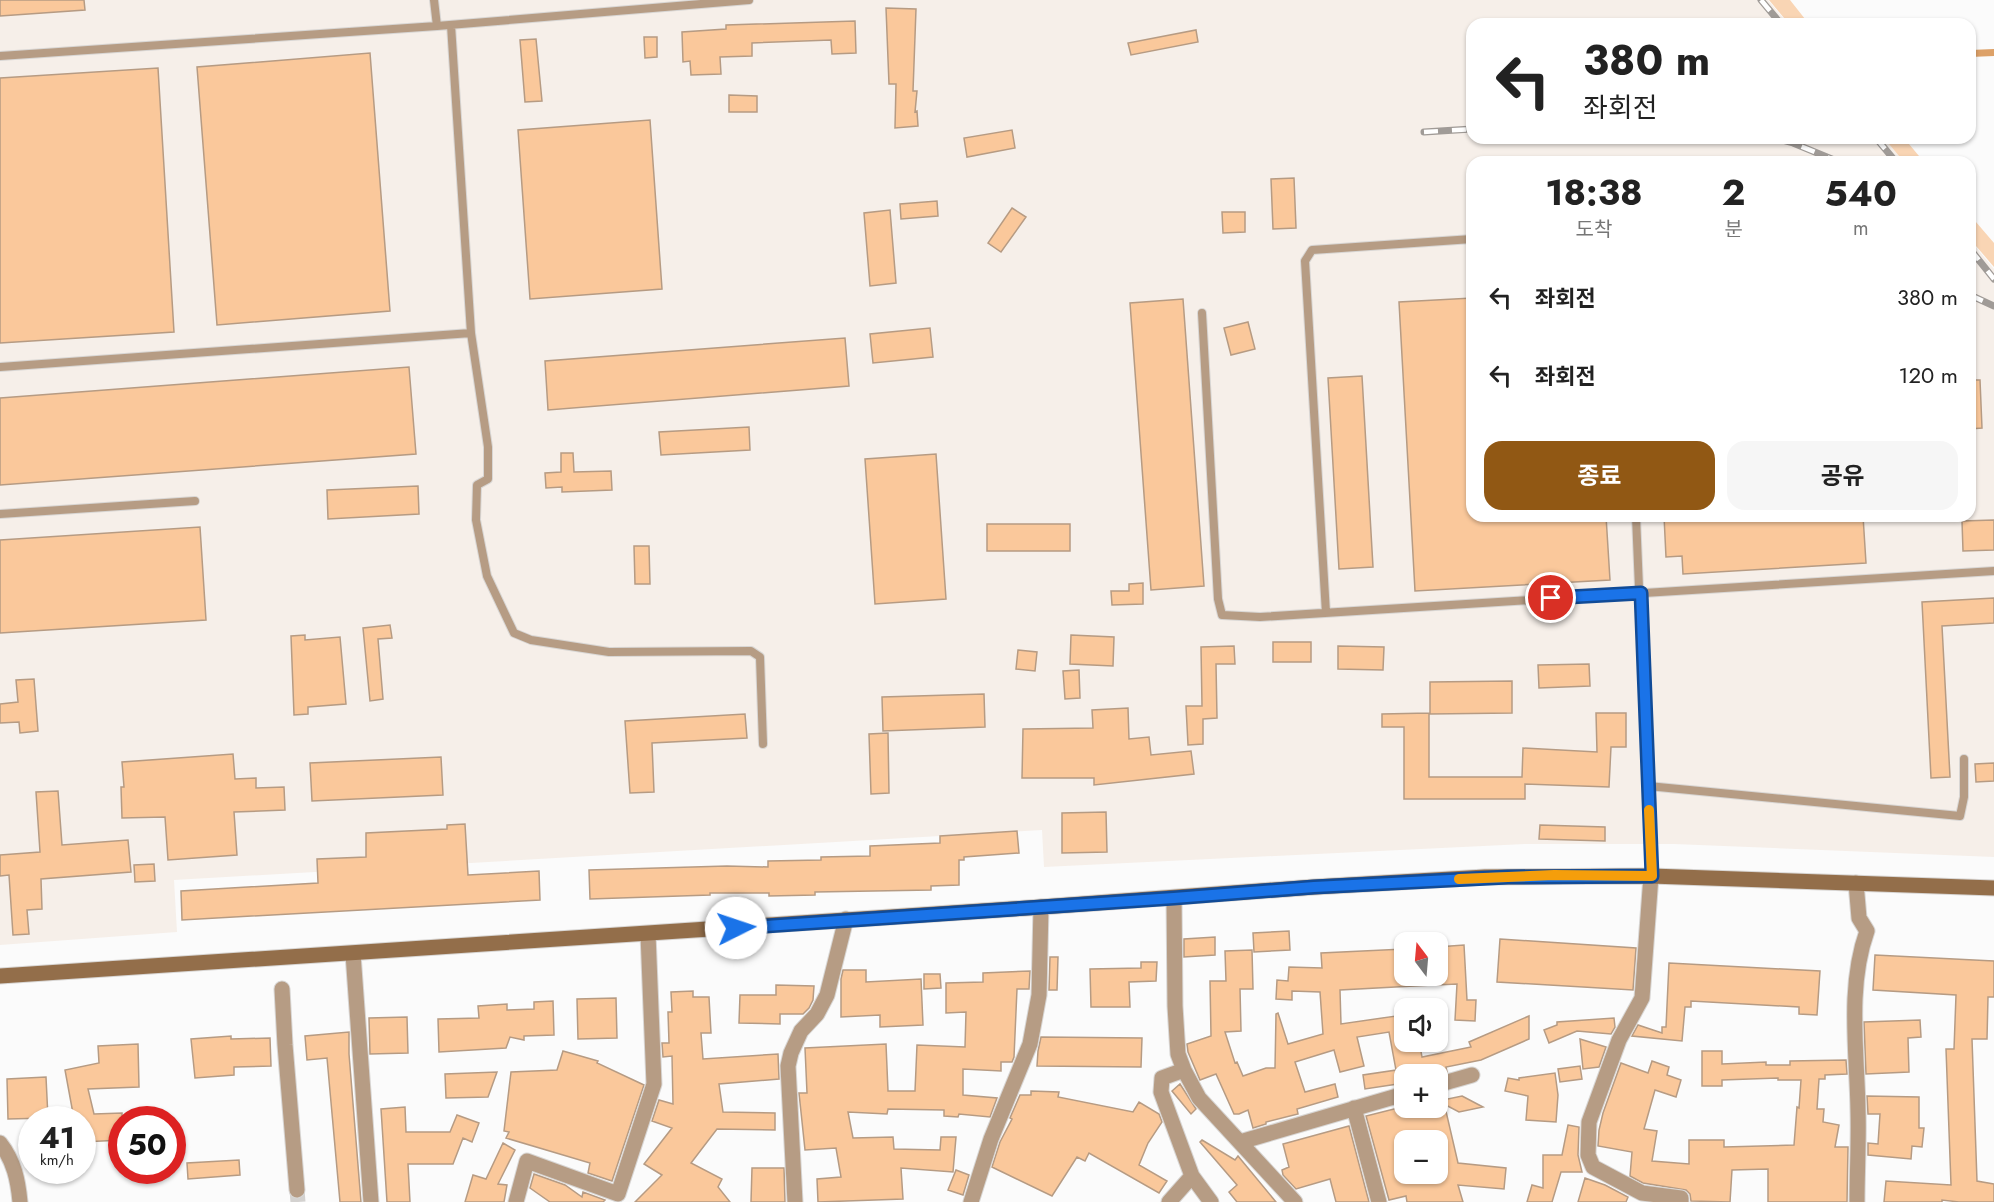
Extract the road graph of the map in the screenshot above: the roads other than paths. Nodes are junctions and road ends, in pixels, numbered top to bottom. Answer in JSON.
{"nodes":[{"id":1,"x":434,"y":0,"type":"edge"},
{"id":2,"x":749,"y":0,"type":"edge"},
{"id":3,"x":452,"y":25,"type":"junction"},
{"id":4,"x":436,"y":26,"type":"junction"},
{"id":5,"x":0,"y":56,"type":"edge"},
{"id":6,"x":1466,"y":239,"type":"edge"},
{"id":7,"x":1202,"y":314,"type":"dead end"},
{"id":8,"x":471,"y":333,"type":"junction"},
{"id":9,"x":0,"y":367,"type":"edge"},
{"id":10,"x":195,"y":501,"type":"dead end"},
{"id":11,"x":0,"y":514,"type":"edge"},
{"id":12,"x":1636,"y":522,"type":"edge"},
{"id":13,"x":1994,"y":571,"type":"edge"},
{"id":14,"x":1641,"y":593,"type":"junction"},
{"id":15,"x":1326,"y":613,"type":"junction"},
{"id":16,"x":763,"y":744,"type":"dead end"},
{"id":17,"x":1964,"y":759,"type":"dead end"},
{"id":18,"x":1648,"y":786,"type":"junction"},
{"id":19,"x":1652,"y":876,"type":"junction"},
{"id":20,"x":1856,"y":884,"type":"junction"},
{"id":21,"x":1994,"y":888,"type":"edge"},
{"id":22,"x":1174,"y":898,"type":"junction"},
{"id":23,"x":1041,"y":907,"type":"junction"},
{"id":24,"x":846,"y":919,"type":"junction"},
{"id":25,"x":648,"y":934,"type":"junction"},
{"id":26,"x":353,"y":954,"type":"junction"},
{"id":27,"x":0,"y":976,"type":"edge"},
{"id":28,"x":282,"y":989,"type":"dead end"},
{"id":29,"x":1184,"y":1070,"type":"junction"},
{"id":30,"x":1472,"y":1075,"type":"dead end"},
{"id":31,"x":1448,"y":1082,"type":"edge"},
{"id":32,"x":1394,"y":1097,"type":"edge"},
{"id":33,"x":1354,"y":1108,"type":"junction"},
{"id":34,"x":1240,"y":1142,"type":"junction"},
{"id":35,"x":0,"y":1143,"type":"edge"},
{"id":36,"x":1192,"y":1176,"type":"junction"},
{"id":37,"x":297,"y":1190,"type":"tunnel mouth"},
{"id":38,"x":20,"y":1202,"type":"edge"},
{"id":39,"x":371,"y":1202,"type":"edge"},
{"id":40,"x":516,"y":1202,"type":"edge"},
{"id":41,"x":795,"y":1202,"type":"edge"},
{"id":42,"x":971,"y":1202,"type":"edge"},
{"id":43,"x":1169,"y":1202,"type":"edge"},
{"id":44,"x":1211,"y":1202,"type":"edge"},
{"id":45,"x":1295,"y":1202,"type":"edge"},
{"id":46,"x":1379,"y":1202,"type":"edge"},
{"id":47,"x":1681,"y":1202,"type":"edge"},
{"id":48,"x":1857,"y":1202,"type":"edge"}],
"edges":[{"from":1,"to":4,"type":"lane"},
{"from":2,"to":3,"type":"lane"},
{"from":3,"to":4,"type":"lane"},
{"from":3,"to":8,"type":"lane"},
{"from":4,"to":5,"type":"lane"},
{"from":6,"to":15,"type":"lane"},
{"from":7,"to":15,"type":"lane"},
{"from":8,"to":9,"type":"lane"},
{"from":8,"to":16,"type":"lane"},
{"from":10,"to":11,"type":"lane"},
{"from":12,"to":14,"type":"lane"},
{"from":13,"to":14,"type":"lane"},
{"from":14,"to":15,"type":"lane"},
{"from":14,"to":18,"type":"lane"},
{"from":17,"to":18,"type":"lane"},
{"from":18,"to":19,"type":"lane"},
{"from":19,"to":20,"type":"main road"},
{"from":19,"to":22,"type":"main road"},
{"from":19,"to":47,"type":"street"},
{"from":20,"to":21,"type":"main road"},
{"from":20,"to":48,"type":"street"},
{"from":22,"to":23,"type":"main road"},
{"from":22,"to":29,"type":"street"},
{"from":23,"to":24,"type":"main road"},
{"from":23,"to":42,"type":"street"},
{"from":24,"to":25,"type":"main road"},
{"from":24,"to":41,"type":"street"},
{"from":25,"to":26,"type":"main road"},
{"from":25,"to":40,"type":"street"},
{"from":26,"to":27,"type":"main road"},
{"from":26,"to":39,"type":"street"},
{"from":28,"to":37,"type":"street"},
{"from":29,"to":34,"type":"street"},
{"from":29,"to":36,"type":"street"},
{"from":30,"to":31,"type":"street"},
{"from":32,"to":33,"type":"street"},
{"from":33,"to":34,"type":"street"},
{"from":33,"to":46,"type":"street"},
{"from":34,"to":45,"type":"street"},
{"from":35,"to":38,"type":"street"},
{"from":36,"to":43,"type":"street"},
{"from":36,"to":44,"type":"street"}]}
